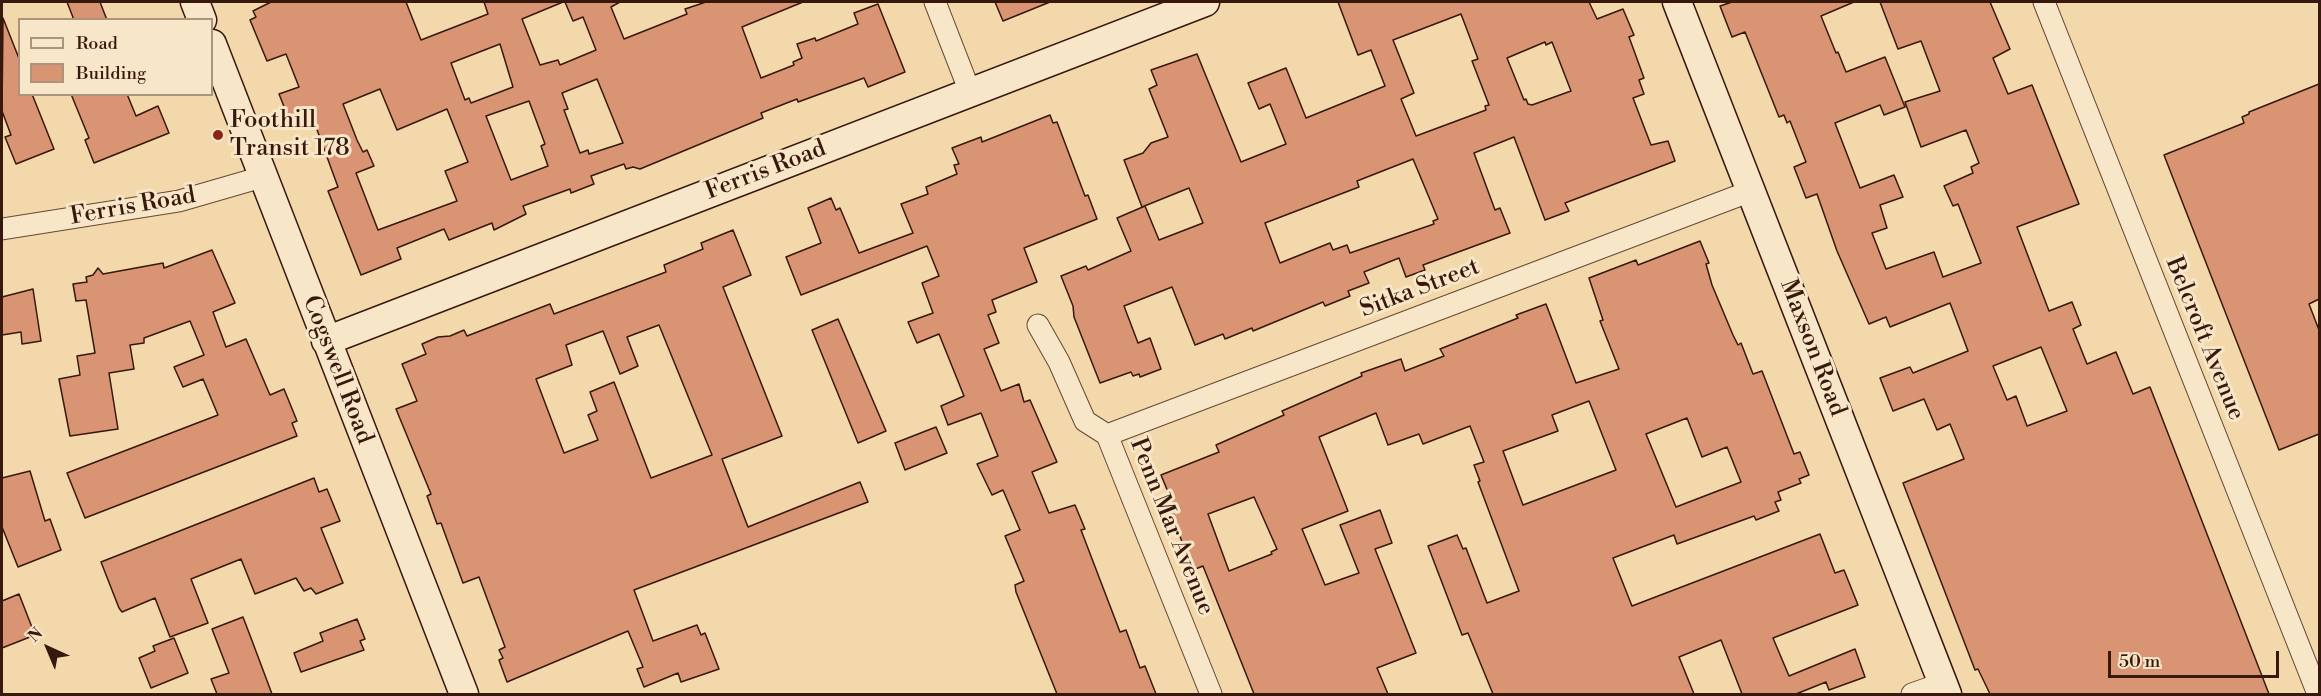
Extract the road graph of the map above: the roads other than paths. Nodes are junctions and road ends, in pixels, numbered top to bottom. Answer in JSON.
{"nodes":[{"id":1,"x":195,"y":2,"type":"edge"},
{"id":2,"x":935,"y":2,"type":"edge"},
{"id":3,"x":1205,"y":2,"type":"edge"},
{"id":4,"x":1677,"y":2,"type":"edge"},
{"id":5,"x":2044,"y":2,"type":"edge"},
{"id":6,"x":201,"y":18,"type":"edge"},
{"id":7,"x":213,"y":47,"type":"edge"},
{"id":8,"x":970,"y":92,"type":"junction"},
{"id":9,"x":262,"y":177,"type":"junction"},
{"id":10,"x":1751,"y":191,"type":"junction"},
{"id":11,"x":2,"y":229,"type":"edge"},
{"id":12,"x":1038,"y":325,"type":"dead end"},
{"id":13,"x":326,"y":341,"type":"junction"},
{"id":14,"x":1107,"y":435,"type":"junction"},
{"id":15,"x":1945,"y":689,"type":"edge"},
{"id":16,"x":464,"y":694,"type":"edge"},
{"id":17,"x":1211,"y":694,"type":"edge"},
{"id":18,"x":1912,"y":694,"type":"edge"},
{"id":19,"x":2318,"y":694,"type":"edge"}],
"edges":[{"from":1,"to":6,"type":"street"},
{"from":2,"to":8,"type":"street"},
{"from":3,"to":8,"type":"street","name":"Ferris Road"},
{"from":4,"to":10,"type":"street","name":"Maxson Road"},
{"from":5,"to":19,"type":"street","name":"Belcroft Avenue"},
{"from":7,"to":9,"type":"street","name":"Cogswell Road"},
{"from":8,"to":13,"type":"street","name":"Ferris Road"},
{"from":9,"to":11,"type":"street","name":"Ferris Road"},
{"from":9,"to":13,"type":"street","name":"Cogswell Road"},
{"from":10,"to":14,"type":"street","name":"Sitka Street"},
{"from":10,"to":15,"type":"street","name":"Maxson Road"},
{"from":12,"to":14,"type":"street","name":"Penn Mar Avenue"},
{"from":13,"to":16,"type":"street","name":"Cogswell Road"},
{"from":14,"to":17,"type":"street","name":"Penn Mar Avenue"},
{"from":15,"to":18,"type":"street"}]}
